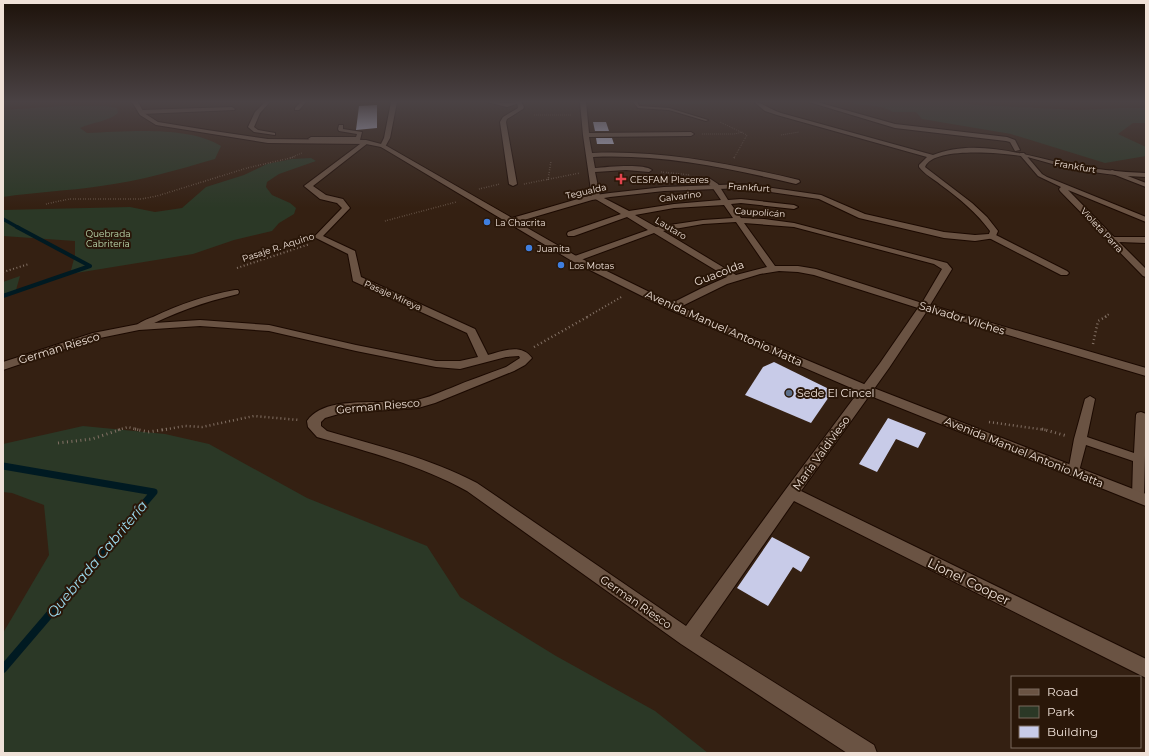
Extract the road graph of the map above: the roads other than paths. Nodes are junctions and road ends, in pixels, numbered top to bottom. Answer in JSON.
{"nodes":[{"id":1,"x":232,"y":137,"type":"edge"},
{"id":2,"x":302,"y":137,"type":"edge"},
{"id":3,"x":361,"y":137,"type":"edge"},
{"id":4,"x":387,"y":137,"type":"edge"},
{"id":5,"x":505,"y":137,"type":"edge"},
{"id":6,"x":586,"y":137,"type":"edge"},
{"id":7,"x":862,"y":137,"type":"edge"},
{"id":8,"x":992,"y":137,"type":"edge"},
{"id":9,"x":313,"y":139,"type":"junction"},
{"id":10,"x":362,"y":141,"type":"junction"},
{"id":11,"x":383,"y":146,"type":"junction"},
{"id":12,"x":1019,"y":152,"type":"junction"},
{"id":13,"x":590,"y":154,"type":"junction"},
{"id":14,"x":933,"y":157,"type":"junction"},
{"id":15,"x":592,"y":170,"type":"junction"},
{"id":16,"x":649,"y":170,"type":"road end"},
{"id":17,"x":1112,"y":172,"type":"junction"},
{"id":18,"x":1146,"y":175,"type":"edge"},
{"id":19,"x":707,"y":179,"type":"dead end"},
{"id":20,"x":796,"y":182,"type":"dead end"},
{"id":21,"x":513,"y":184,"type":"road end"},
{"id":22,"x":1059,"y":184,"type":"junction"},
{"id":23,"x":1146,"y":185,"type":"edge"},
{"id":24,"x":715,"y":186,"type":"junction"},
{"id":25,"x":596,"y":197,"type":"junction"},
{"id":26,"x":725,"y":201,"type":"junction"},
{"id":27,"x":794,"y":207,"type":"dead end"},
{"id":28,"x":628,"y":214,"type":"junction"},
{"id":29,"x":737,"y":220,"type":"junction"},
{"id":30,"x":1146,"y":220,"type":"edge"},
{"id":31,"x":512,"y":221,"type":"junction"},
{"id":32,"x":656,"y":230,"type":"junction"},
{"id":33,"x":571,"y":234,"type":"dead end"},
{"id":34,"x":992,"y":236,"type":"junction"},
{"id":35,"x":1111,"y":239,"type":"junction"},
{"id":36,"x":1146,"y":240,"type":"edge"},
{"id":37,"x":576,"y":259,"type":"junction"},
{"id":38,"x":944,"y":266,"type":"joint"},
{"id":39,"x":775,"y":269,"type":"junction"},
{"id":40,"x":1064,"y":273,"type":"dead end"},
{"id":41,"x":1146,"y":274,"type":"edge"},
{"id":42,"x":735,"y":278,"type":"junction"},
{"id":43,"x":235,"y":292,"type":"dead end"},
{"id":44,"x":672,"y":307,"type":"junction"},
{"id":45,"x":925,"y":307,"type":"junction"},
{"id":46,"x":139,"y":327,"type":"junction"},
{"id":47,"x":486,"y":360,"type":"junction"},
{"id":48,"x":3,"y":366,"type":"edge"},
{"id":49,"x":1146,"y":372,"type":"edge"},
{"id":50,"x":867,"y":390,"type":"junction"},
{"id":51,"x":1090,"y":399,"type":"dead end"},
{"id":52,"x":1141,"y":415,"type":"dead end"},
{"id":53,"x":1080,"y":440,"type":"junction"},
{"id":54,"x":1139,"y":459,"type":"junction"},
{"id":55,"x":1074,"y":472,"type":"junction"},
{"id":56,"x":791,"y":493,"type":"junction"},
{"id":57,"x":1142,"y":498,"type":"edge"},
{"id":58,"x":688,"y":638,"type":"junction"},
{"id":59,"x":1146,"y":669,"type":"edge"},
{"id":60,"x":866,"y":753,"type":"edge"}],
"edges":[{"from":1,"to":9,"type":"street","name":"Avenida Manuel Antonio Matta"},
{"from":2,"to":9,"type":"street"},
{"from":3,"to":10,"type":"lane"},
{"from":4,"to":11,"type":"street"},
{"from":5,"to":21,"type":"street"},
{"from":6,"to":13,"type":"street"},
{"from":7,"to":14,"type":"street"},
{"from":8,"to":12,"type":"street"},
{"from":9,"to":10,"type":"street"},
{"from":9,"to":10,"type":"street","name":"Avenida Manuel Antonio Matta"},
{"from":10,"to":11,"type":"street","name":"Avenida Manuel Antonio Matta"},
{"from":10,"to":47,"type":"street","name":"Pasaje Mireya"},
{"from":11,"to":31,"type":"street","name":"Avenida Manuel Antonio Matta"},
{"from":12,"to":14,"type":"street","name":"Frankfurt"},
{"from":12,"to":17,"type":"street","name":"Frankfurt"},
{"from":12,"to":22,"type":"street"},
{"from":13,"to":15,"type":"street"},
{"from":13,"to":20,"type":"street"},
{"from":14,"to":34,"type":"street"},
{"from":15,"to":16,"type":"street"},
{"from":15,"to":25,"type":"street"},
{"from":17,"to":18,"type":"street","name":"Frankfurt"},
{"from":17,"to":23,"type":"street"},
{"from":19,"to":24,"type":"street"},
{"from":22,"to":30,"type":"street"},
{"from":22,"to":35,"type":"street","name":"Violeta Parra"},
{"from":24,"to":25,"type":"street","name":"Tegualda"},
{"from":24,"to":26,"type":"street"},
{"from":24,"to":34,"type":"street","name":"Frankfurt"},
{"from":25,"to":28,"type":"street","name":"Lautaro"},
{"from":25,"to":31,"type":"street","name":"Tegualda"},
{"from":26,"to":27,"type":"street","name":"Galvarino"},
{"from":26,"to":28,"type":"street","name":"Galvarino"},
{"from":26,"to":29,"type":"street"},
{"from":28,"to":32,"type":"street","name":"Lautaro"},
{"from":28,"to":33,"type":"street","name":"Galvarino"},
{"from":29,"to":32,"type":"street","name":"Caupolicán"},
{"from":29,"to":38,"type":"street","name":"Caupolicán"},
{"from":29,"to":39,"type":"street"},
{"from":31,"to":37,"type":"street","name":"Avenida Manuel Antonio Matta"},
{"from":32,"to":37,"type":"street","name":"Caupolicán"},
{"from":32,"to":42,"type":"street","name":"Lautaro"},
{"from":34,"to":40,"type":"street"},
{"from":35,"to":36,"type":"street"},
{"from":35,"to":41,"type":"street","name":"Violeta Parra"},
{"from":37,"to":44,"type":"street","name":"Avenida Manuel Antonio Matta"},
{"from":38,"to":45,"type":"street","name":"María Valdivieso"},
{"from":39,"to":42,"type":"street","name":"Guacolda"},
{"from":39,"to":45,"type":"street","name":"Salvador Vilches"},
{"from":42,"to":44,"type":"street","name":"Guacolda"},
{"from":43,"to":46,"type":"lane"},
{"from":44,"to":50,"type":"street","name":"Avenida Manuel Antonio Matta"},
{"from":45,"to":49,"type":"street","name":"Salvador Vilches"},
{"from":45,"to":50,"type":"street","name":"María Valdivieso"},
{"from":46,"to":47,"type":"street","name":"German Riesco"},
{"from":46,"to":48,"type":"street","name":"German Riesco"},
{"from":47,"to":58,"type":"street","name":"German Riesco"},
{"from":50,"to":55,"type":"street","name":"Avenida Manuel Antonio Matta"},
{"from":50,"to":56,"type":"street","name":"María Valdivieso"},
{"from":51,"to":53,"type":"lane"},
{"from":52,"to":54,"type":"lane"},
{"from":53,"to":54,"type":"lane"},
{"from":53,"to":55,"type":"lane"},
{"from":54,"to":57,"type":"lane"},
{"from":55,"to":57,"type":"street","name":"Avenida Manuel Antonio Matta"},
{"from":56,"to":58,"type":"street","name":"María Valdivieso"},
{"from":56,"to":59,"type":"street","name":"Lionel Cooper"},
{"from":58,"to":60,"type":"street","name":"German Riesco"}]}
